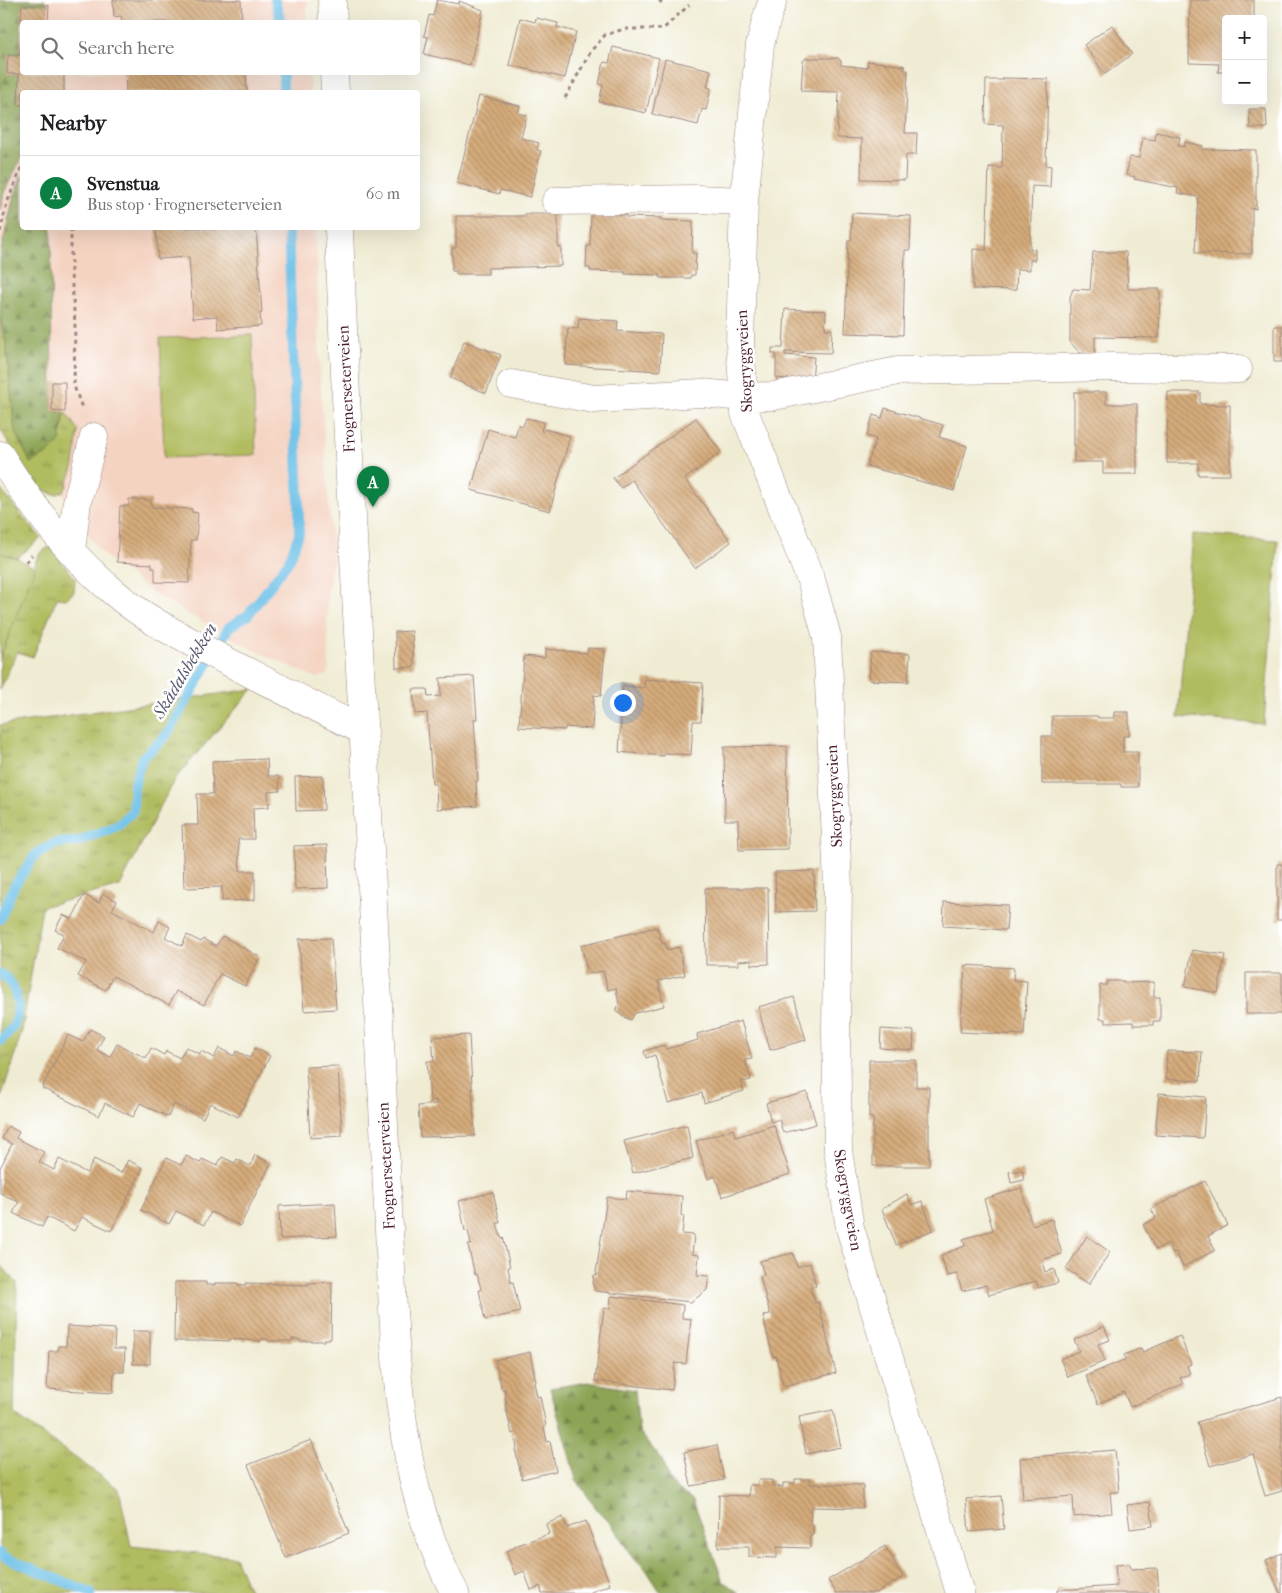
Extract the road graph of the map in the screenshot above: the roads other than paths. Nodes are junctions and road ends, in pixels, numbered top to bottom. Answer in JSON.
{"nodes":[{"id":1,"x":332,"y":0,"type":"edge"},
{"id":2,"x":773,"y":0,"type":"edge"},
{"id":3,"x":333,"y":20,"type":"edge"},
{"id":4,"x":334,"y":75,"type":"edge"},
{"id":5,"x":335,"y":90,"type":"edge"},
{"id":6,"x":556,"y":201,"type":"dead end"},
{"id":7,"x":744,"y":201,"type":"junction"},
{"id":8,"x":339,"y":230,"type":"edge"},
{"id":9,"x":1238,"y":369,"type":"dead end"},
{"id":10,"x":510,"y":384,"type":"dead end"},
{"id":11,"x":743,"y":397,"type":"junction"},
{"id":12,"x":94,"y":437,"type":"road end"},
{"id":13,"x":0,"y":456,"type":"edge"},
{"id":14,"x":71,"y":550,"type":"junction"},
{"id":15,"x":364,"y":731,"type":"junction"},
{"id":16,"x":455,"y":1593,"type":"edge"},
{"id":17,"x":960,"y":1593,"type":"edge"}],
"edges":[{"from":1,"to":3,"type":"street"},
{"from":2,"to":7,"type":"street","name":"Skogryggveien"},
{"from":4,"to":5,"type":"street"},
{"from":6,"to":7,"type":"street"},
{"from":7,"to":11,"type":"street","name":"Skogryggveien"},
{"from":8,"to":15,"type":"street","name":"Frognerseterveien"},
{"from":9,"to":11,"type":"street"},
{"from":10,"to":11,"type":"street"},
{"from":11,"to":17,"type":"street","name":"Skogryggveien"},
{"from":12,"to":14,"type":"street"},
{"from":13,"to":14,"type":"street"},
{"from":14,"to":15,"type":"street"},
{"from":15,"to":16,"type":"street","name":"Frognerseterveien"}]}
